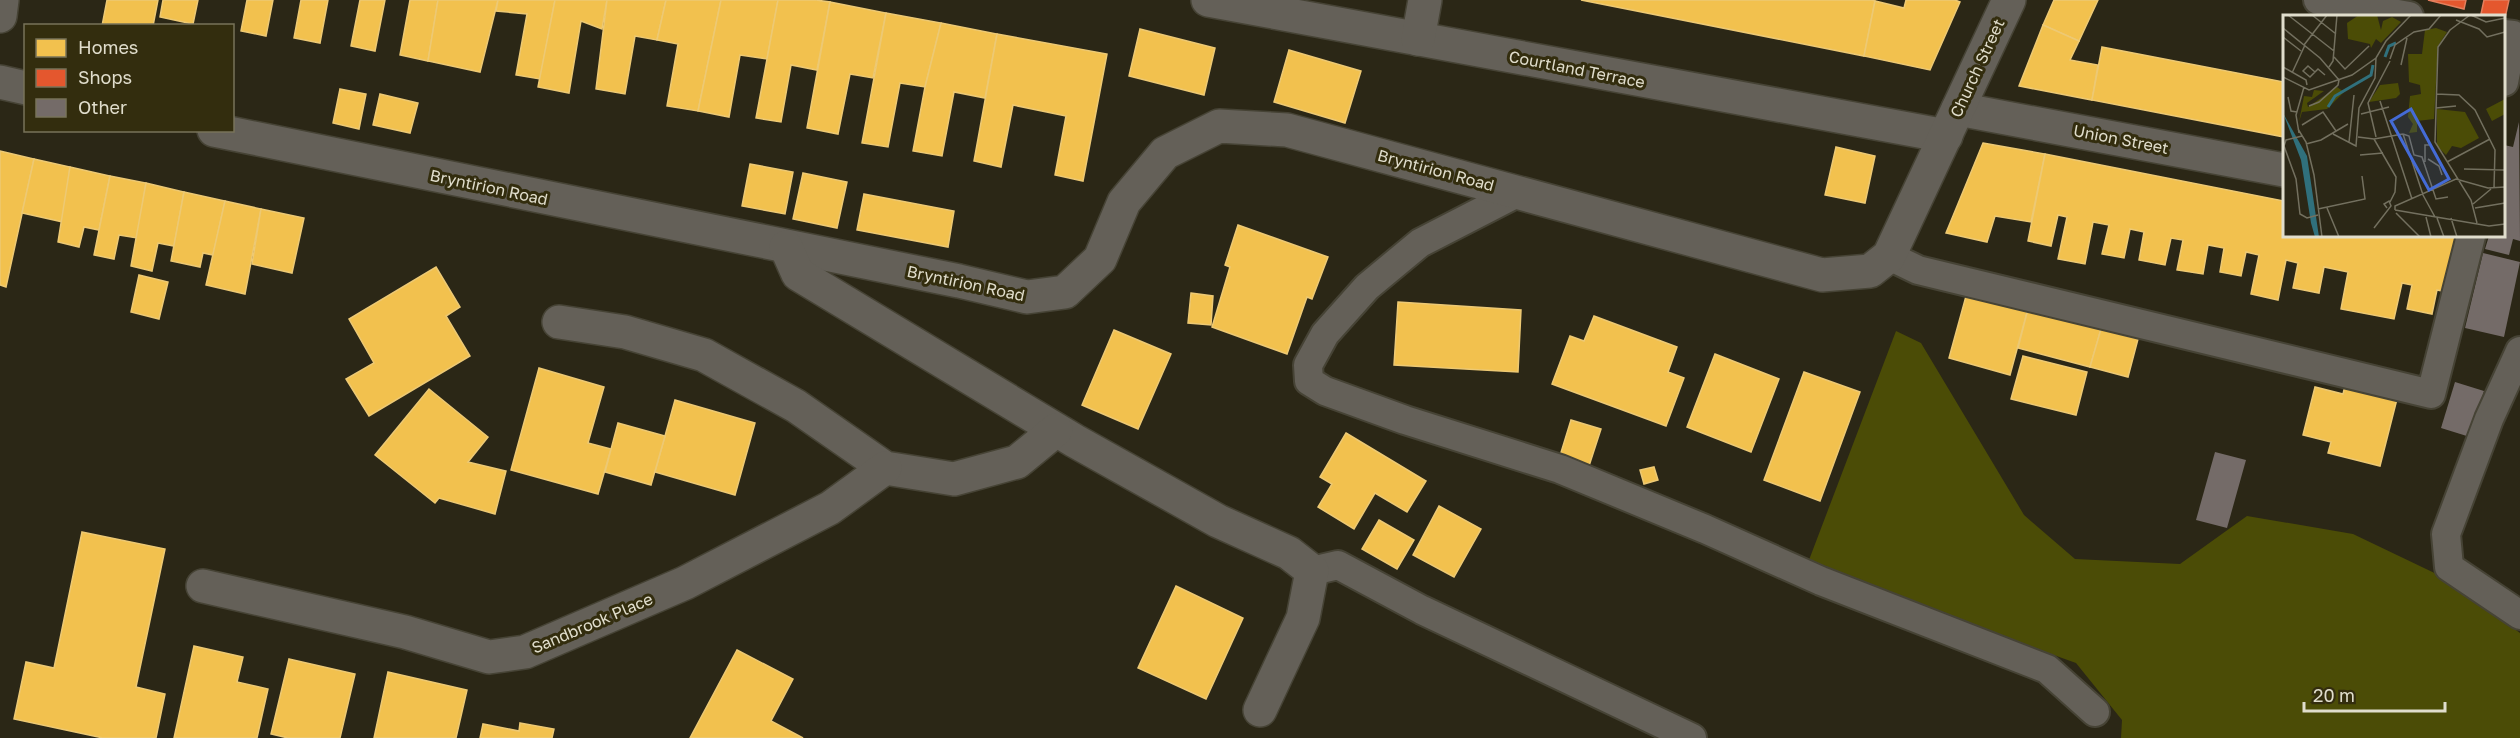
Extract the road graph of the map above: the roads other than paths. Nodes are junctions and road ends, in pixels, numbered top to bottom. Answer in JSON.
{"nodes":[{"id":1,"x":2,"y":0,"type":"edge"},
{"id":2,"x":1208,"y":0,"type":"edge"},
{"id":3,"x":1425,"y":0,"type":"edge"},
{"id":4,"x":2009,"y":0,"type":"edge"},
{"id":5,"x":2318,"y":0,"type":"edge"},
{"id":6,"x":2403,"y":15,"type":"edge"},
{"id":7,"x":0,"y":16,"type":"edge"},
{"id":8,"x":2505,"y":34,"type":"edge"},
{"id":9,"x":1418,"y":39,"type":"junction"},
{"id":10,"x":2505,"y":77,"type":"edge"},
{"id":11,"x":0,"y":82,"type":"edge"},
{"id":12,"x":24,"y":88,"type":"edge"},
{"id":13,"x":1952,"y":123,"type":"junction"},
{"id":14,"x":224,"y":132,"type":"edge"},
{"id":15,"x":2283,"y":170,"type":"edge"},
{"id":16,"x":1519,"y":192,"type":"junction"},
{"id":17,"x":2471,"y":237,"type":"edge"},
{"id":18,"x":786,"y":247,"type":"junction"},
{"id":19,"x":1890,"y":256,"type":"junction"},
{"id":20,"x":560,"y":321,"type":"dead end"},
{"id":21,"x":2520,"y":351,"type":"edge"},
{"id":22,"x":1056,"y":430,"type":"junction"},
{"id":23,"x":885,"y":468,"type":"junction"},
{"id":24,"x":1312,"y":571,"type":"junction"},
{"id":25,"x":203,"y":586,"type":"dead end"},
{"id":26,"x":2520,"y":615,"type":"edge"},
{"id":27,"x":1260,"y":710,"type":"dead end"},
{"id":28,"x":2095,"y":712,"type":"dead end"},
{"id":29,"x":1692,"y":738,"type":"edge"}],
"edges":[{"from":1,"to":7,"type":"street"},
{"from":2,"to":9,"type":"street","name":"Courtland Terrace"},
{"from":3,"to":9,"type":"street"},
{"from":4,"to":13,"type":"street","name":"Church Street"},
{"from":5,"to":6,"type":"lane"},
{"from":8,"to":10,"type":"lane"},
{"from":9,"to":13,"type":"street","name":"Courtland Terrace"},
{"from":11,"to":12,"type":"street"},
{"from":13,"to":15,"type":"street","name":"Union Street"},
{"from":13,"to":19,"type":"street"},
{"from":14,"to":18,"type":"street","name":"Bryntirion Road"},
{"from":16,"to":18,"type":"street","name":"Bryntirion Road"},
{"from":16,"to":19,"type":"street","name":"Bryntirion Road"},
{"from":16,"to":28,"type":"lane"},
{"from":17,"to":19,"type":"lane"},
{"from":18,"to":22,"type":"street"},
{"from":20,"to":23,"type":"street"},
{"from":21,"to":26,"type":"lane"},
{"from":22,"to":23,"type":"street"},
{"from":22,"to":24,"type":"street"},
{"from":23,"to":25,"type":"street","name":"Sandbrook Place"},
{"from":24,"to":27,"type":"street"},
{"from":24,"to":29,"type":"lane"}]}
